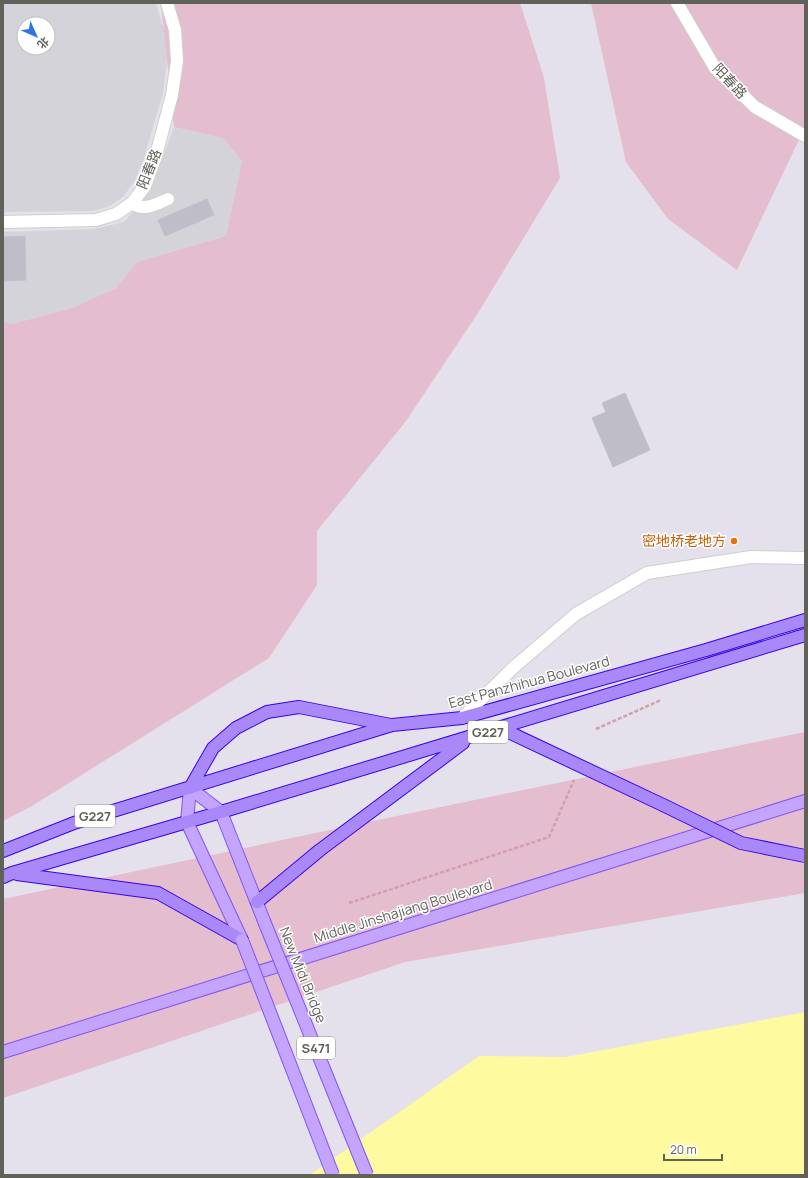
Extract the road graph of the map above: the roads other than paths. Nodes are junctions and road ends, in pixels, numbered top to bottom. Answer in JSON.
{"nodes":[{"id":1,"x":167,"y":3,"type":"edge"},
{"id":2,"x":677,"y":3,"type":"edge"},
{"id":3,"x":805,"y":136,"type":"edge"},
{"id":4,"x":168,"y":200,"type":"dead end"},
{"id":5,"x":132,"y":203,"type":"junction"},
{"id":6,"x":3,"y":222,"type":"edge"},
{"id":7,"x":805,"y":558,"type":"edge"},
{"id":8,"x":805,"y":620,"type":"edge"},
{"id":9,"x":805,"y":635,"type":"edge"},
{"id":10,"x":462,"y":718,"type":"junction"},
{"id":11,"x":392,"y":725,"type":"junction"},
{"id":12,"x":500,"y":728,"type":"junction"},
{"id":13,"x":470,"y":737,"type":"junction"},
{"id":14,"x":190,"y":788,"type":"junction"},
{"id":15,"x":805,"y":800,"type":"edge"},
{"id":16,"x":221,"y":812,"type":"junction"},
{"id":17,"x":187,"y":822,"type":"junction"},
{"id":18,"x":3,"y":851,"type":"edge"},
{"id":19,"x":805,"y":856,"type":"edge"},
{"id":20,"x":7,"y":875,"type":"edge"},
{"id":21,"x":257,"y":902,"type":"junction"},
{"id":22,"x":242,"y":940,"type":"junction"},
{"id":23,"x":6,"y":1050,"type":"edge"},
{"id":24,"x":333,"y":1175,"type":"edge"},
{"id":25,"x":367,"y":1175,"type":"edge"}],
"edges":[{"from":1,"to":5,"type":"street","name":"阳春路"},
{"from":2,"to":3,"type":"street","name":"阳春路"},
{"from":4,"to":5,"type":"street"},
{"from":5,"to":6,"type":"street","name":"阳春路"},
{"from":7,"to":10,"type":"street"},
{"from":8,"to":10,"type":"highway","name":"East Panzhihua Boulevard","number":"G227"},
{"from":9,"to":12,"type":"highway","number":"G227"},
{"from":10,"to":11,"type":"highway","name":"East Panzhihua Boulevard","number":"G227"},
{"from":11,"to":14,"type":"highway","name":"East Panzhihua Boulevard","number":"G227"},
{"from":11,"to":14,"type":"highway"},
{"from":12,"to":13,"type":"highway","number":"G227"},
{"from":12,"to":19,"type":"highway","bridge":true},
{"from":13,"to":16,"type":"highway","number":"G227"},
{"from":13,"to":21,"type":"highway"},
{"from":14,"to":16,"type":"main road"},
{"from":14,"to":17,"type":"main road"},
{"from":14,"to":18,"type":"highway","number":"G227"},
{"from":15,"to":23,"type":"main road","name":"Middle Jinshajiang Boulevard"},
{"from":16,"to":17,"type":"highway","number":"G227"},
{"from":16,"to":21,"type":"main road","number":"S471"},
{"from":17,"to":20,"type":"highway","number":"G227"},
{"from":17,"to":22,"type":"main road","number":"S471"},
{"from":20,"to":22,"type":"highway"},
{"from":21,"to":25,"type":"main road","name":"New Midi Bridge","number":"S471","bridge":true},
{"from":22,"to":24,"type":"main road","number":"S471","bridge":true}]}
